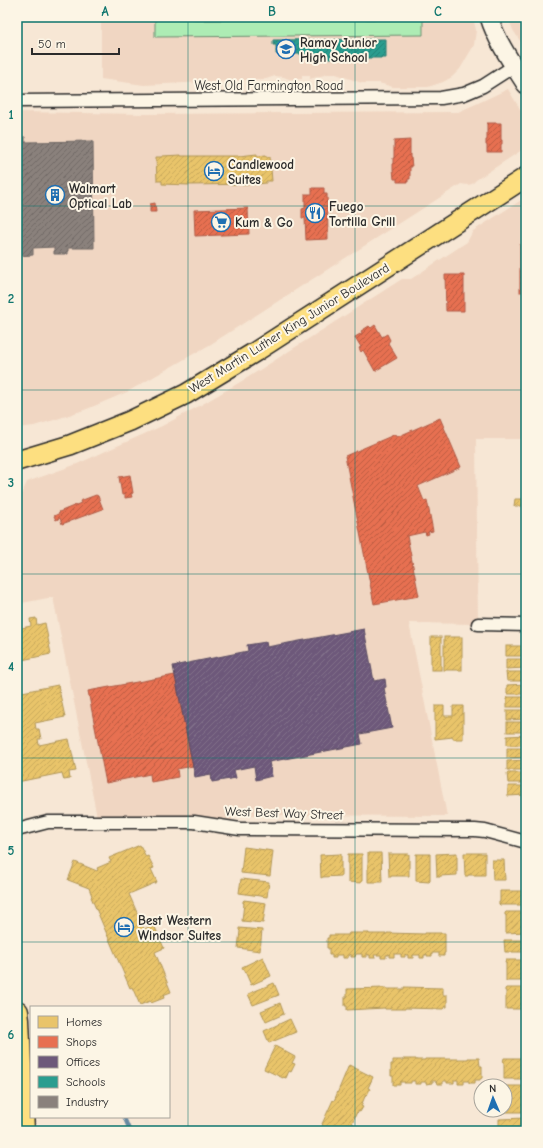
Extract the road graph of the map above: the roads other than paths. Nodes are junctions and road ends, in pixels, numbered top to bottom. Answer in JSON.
{"nodes":[{"id":1,"x":489,"y":17,"type":"edge"},
{"id":2,"x":514,"y":66,"type":"junction"},
{"id":3,"x":526,"y":85,"type":"edge"},
{"id":4,"x":17,"y":101,"type":"edge"},
{"id":5,"x":526,"y":177,"type":"edge"},
{"id":6,"x":17,"y":461,"type":"edge"},
{"id":7,"x":478,"y":624,"type":"dead end"},
{"id":8,"x":526,"y":624,"type":"edge"},
{"id":9,"x":17,"y":830,"type":"edge"},
{"id":10,"x":526,"y":842,"type":"edge"},
{"id":11,"x":17,"y":1012,"type":"edge"},
{"id":12,"x":23,"y":1131,"type":"edge"}],
"edges":[{"from":1,"to":2,"type":"street"},
{"from":2,"to":3,"type":"street"},
{"from":2,"to":4,"type":"street","name":"West Old Farmington Road"},
{"from":5,"to":6,"type":"main road","name":"West Martin Luther King Junior Boulevard"},
{"from":7,"to":8,"type":"street"},
{"from":9,"to":10,"type":"street","name":"West Best Way Street"},
{"from":11,"to":12,"type":"highway"}]}
